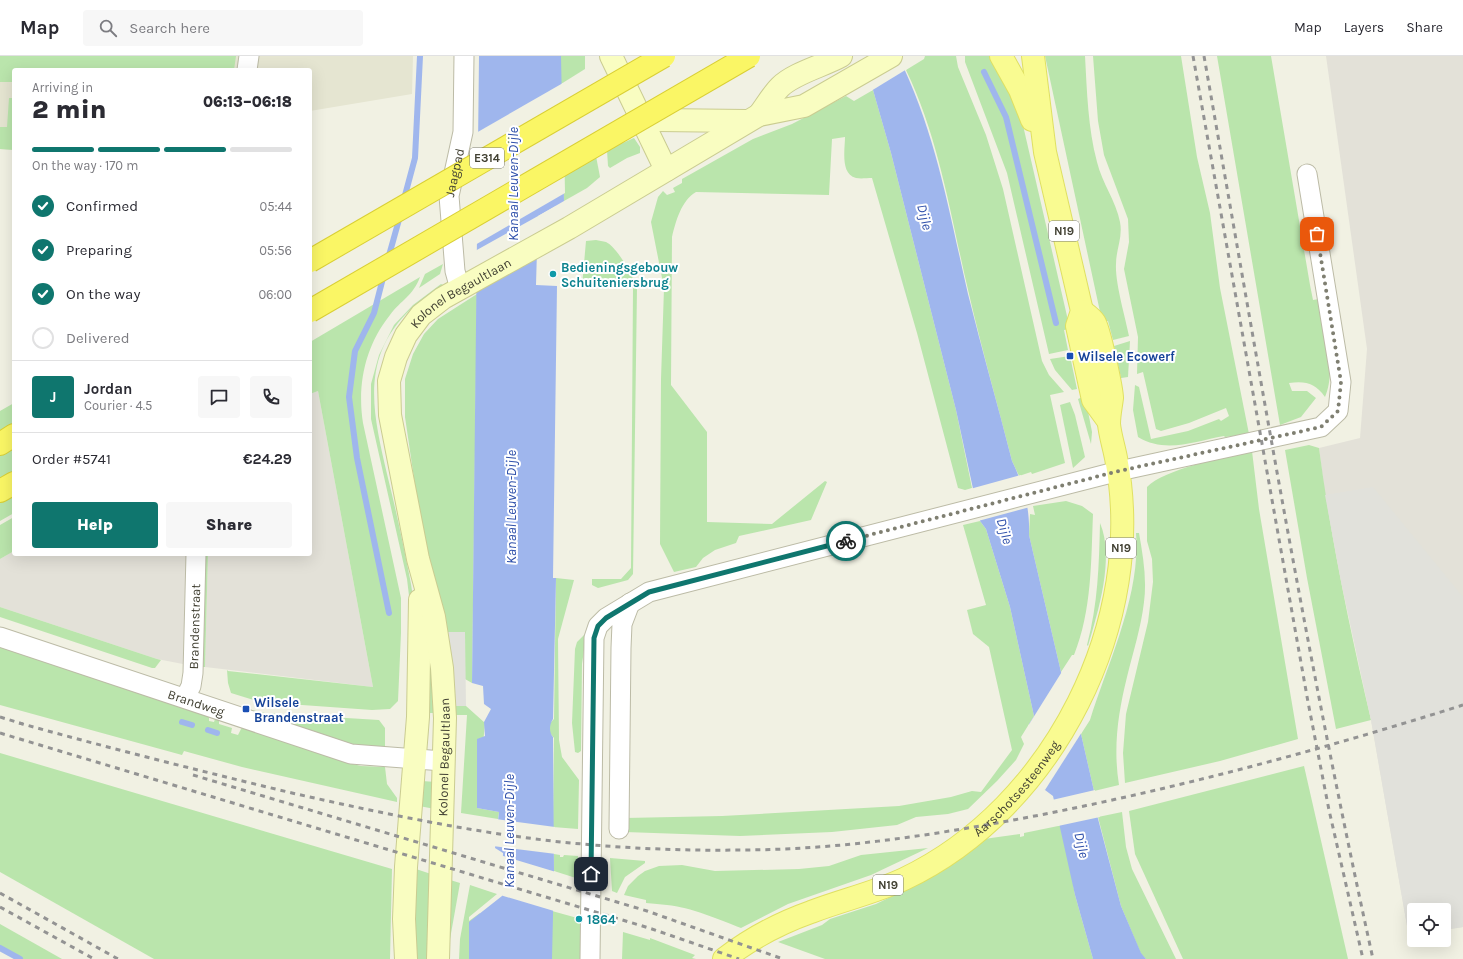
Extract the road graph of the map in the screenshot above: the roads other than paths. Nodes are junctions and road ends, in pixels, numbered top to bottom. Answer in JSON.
{"nodes":[{"id":1,"x":249,"y":56,"type":"edge"},
{"id":2,"x":464,"y":56,"type":"edge"},
{"id":3,"x":612,"y":56,"type":"edge"},
{"id":4,"x":664,"y":56,"type":"edge"},
{"id":5,"x":749,"y":56,"type":"edge"},
{"id":6,"x":891,"y":56,"type":"edge"},
{"id":7,"x":1001,"y":56,"type":"edge"},
{"id":8,"x":1032,"y":57,"type":"edge"},
{"id":9,"x":835,"y":60,"type":"edge"},
{"id":10,"x":247,"y":68,"type":"edge"},
{"id":11,"x":638,"y":114,"type":"junction"},
{"id":12,"x":754,"y":118,"type":"junction"},
{"id":13,"x":1045,"y":152,"type":"junction"},
{"id":14,"x":666,"y":170,"type":"junction"},
{"id":15,"x":1307,"y":174,"type":"dead end"},
{"id":16,"x":312,"y":260,"type":"edge"},
{"id":17,"x":465,"y":286,"type":"junction"},
{"id":18,"x":312,"y":310,"type":"edge"},
{"id":19,"x":12,"y":437,"type":"edge"},
{"id":20,"x":0,"y":444,"type":"edge"},
{"id":21,"x":1119,"y":471,"type":"junction"},
{"id":22,"x":12,"y":484,"type":"edge"},
{"id":23,"x":0,"y":491,"type":"edge"},
{"id":24,"x":196,"y":556,"type":"edge"},
{"id":25,"x":418,"y":559,"type":"junction"},
{"id":26,"x":630,"y":603,"type":"junction"},
{"id":27,"x":0,"y":637,"type":"edge"},
{"id":28,"x":185,"y":698,"type":"junction"},
{"id":29,"x":414,"y":759,"type":"junction"},
{"id":30,"x":444,"y":761,"type":"junction"},
{"id":31,"x":618,"y":829,"type":"dead end"},
{"id":32,"x":406,"y":959,"type":"edge"},
{"id":33,"x":438,"y":959,"type":"edge"},
{"id":34,"x":590,"y":959,"type":"edge"},
{"id":35,"x":724,"y":959,"type":"edge"}],
"edges":[{"from":1,"to":10,"type":"street"},
{"from":2,"to":17,"type":"street","name":"Jaagpad"},
{"from":3,"to":11,"type":"street"},
{"from":4,"to":16,"type":"highway","number":"E314","bridge":true},
{"from":5,"to":18,"type":"highway","bridge":true},
{"from":6,"to":12,"type":"street","name":"Kolonel Begaultlaan"},
{"from":7,"to":13,"type":"main road","name":"Aarschotsesteenweg","number":"N19"},
{"from":8,"to":13,"type":"main road","name":"Aarschotsesteenweg","number":"N19"},
{"from":9,"to":12,"type":"street","name":"Kolonel Begaultlaan"},
{"from":11,"to":12,"type":"street"},
{"from":11,"to":14,"type":"street"},
{"from":12,"to":14,"type":"street","name":"Kolonel Begaultlaan"},
{"from":13,"to":21,"type":"main road","name":"Aarschotsesteenweg","number":"N19"},
{"from":14,"to":17,"type":"street","name":"Kolonel Begaultlaan"},
{"from":15,"to":21,"type":"street"},
{"from":17,"to":25,"type":"street","name":"Kolonel Begaultlaan"},
{"from":19,"to":20,"type":"highway"},
{"from":21,"to":26,"type":"street"},
{"from":21,"to":35,"type":"main road","name":"Aarschotsesteenweg","number":"N19"},
{"from":22,"to":23,"type":"highway"},
{"from":24,"to":28,"type":"street","name":"Brandenstraat"},
{"from":25,"to":29,"type":"street","name":"Kolonel Begaultlaan"},
{"from":25,"to":30,"type":"street","name":"Kolonel Begaultlaan"},
{"from":26,"to":31,"type":"street"},
{"from":26,"to":34,"type":"street"},
{"from":27,"to":28,"type":"street","name":"Brandweg"},
{"from":28,"to":29,"type":"street","name":"Brandweg"},
{"from":29,"to":30,"type":"street","name":"Brandweg"},
{"from":29,"to":32,"type":"street","name":"Kolonel Begaultlaan"},
{"from":30,"to":33,"type":"street","name":"Kolonel Begaultlaan"}]}
